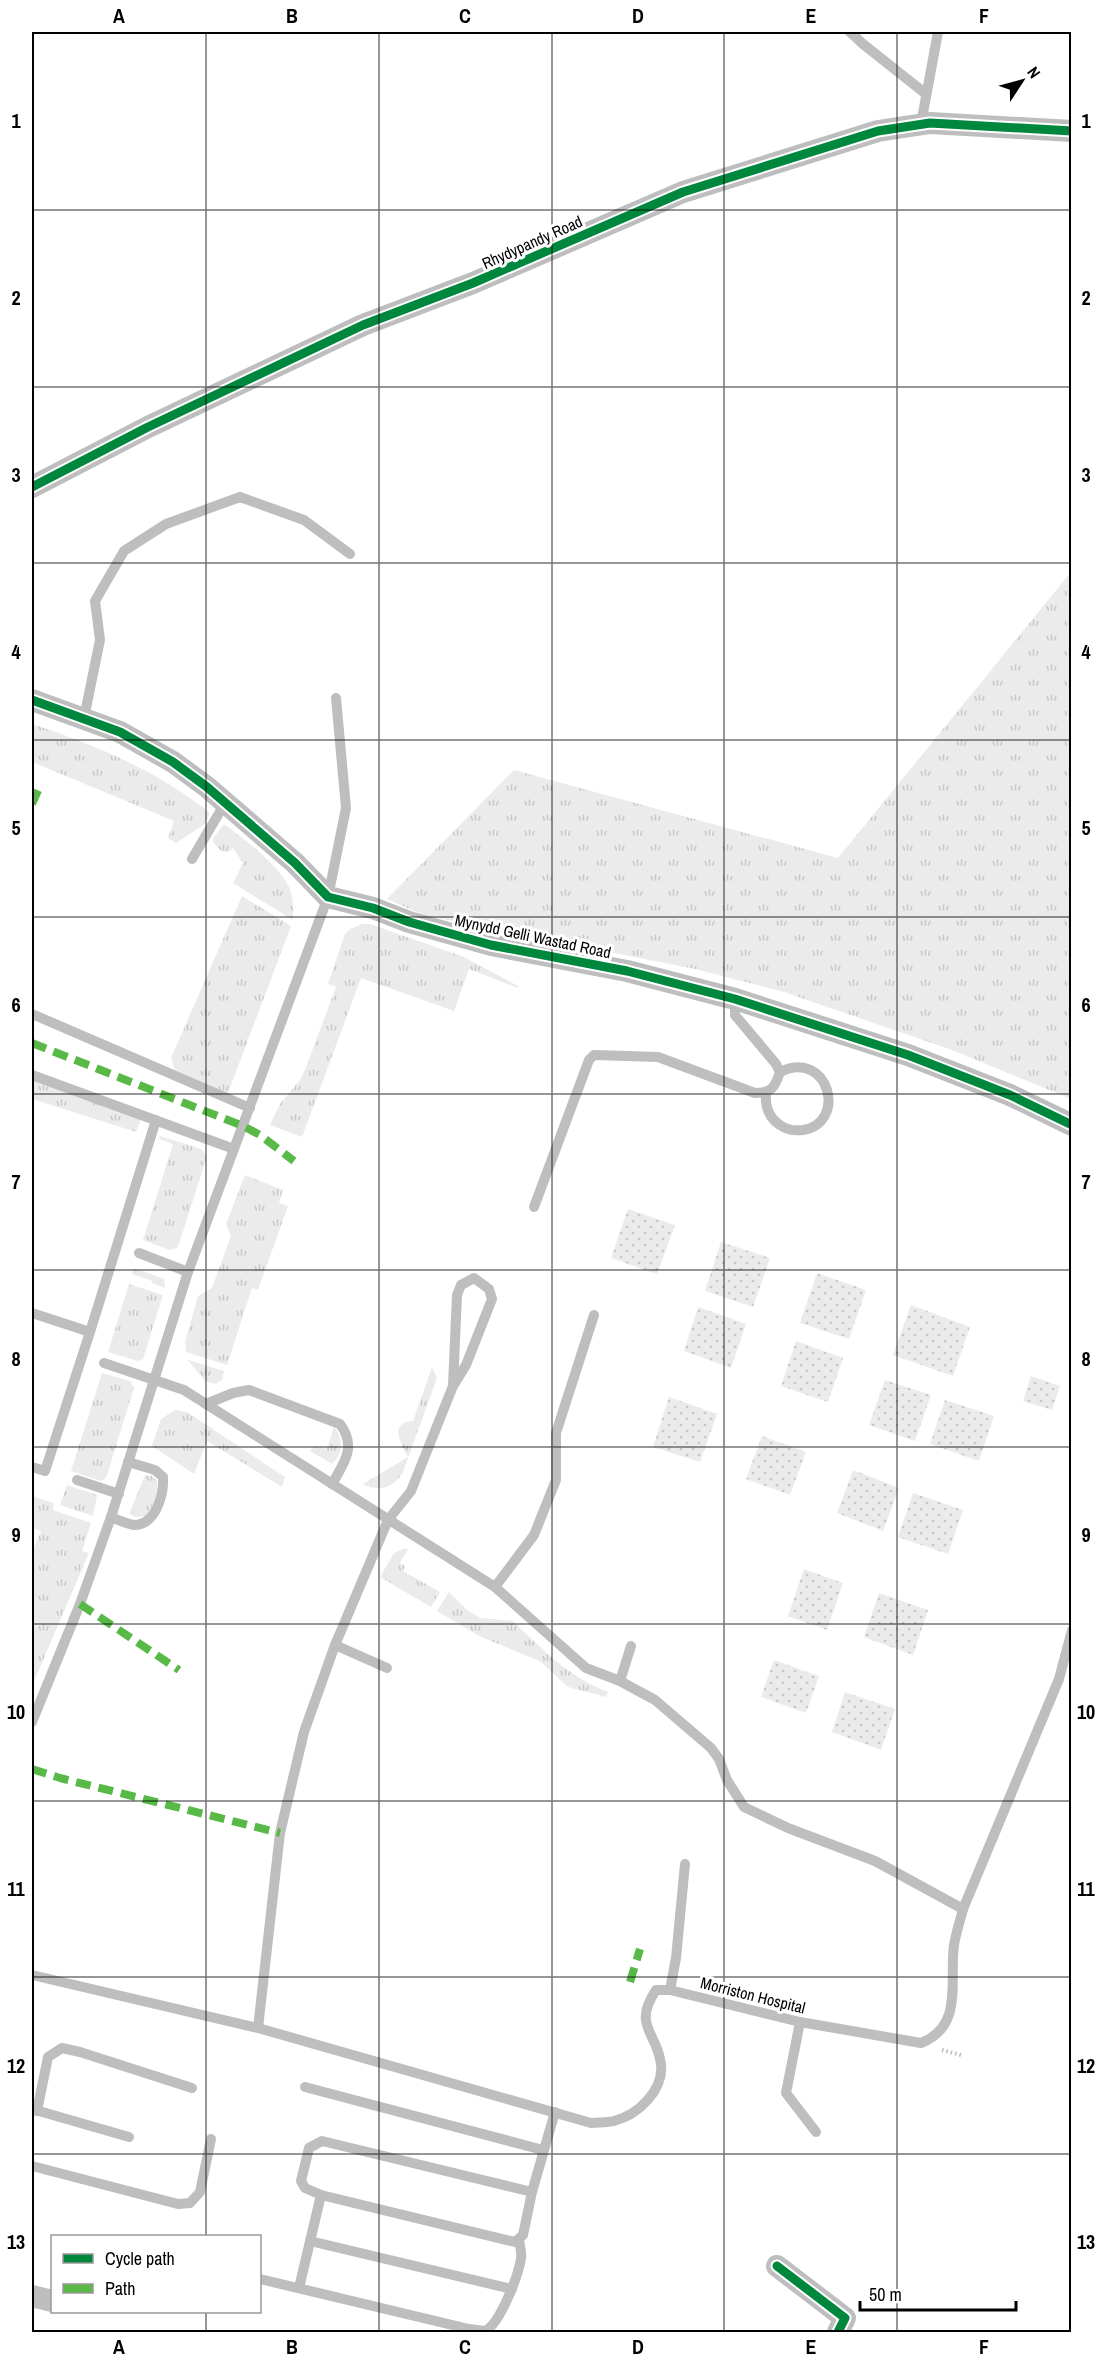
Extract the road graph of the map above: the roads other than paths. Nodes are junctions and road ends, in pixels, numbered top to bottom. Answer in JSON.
{"nodes":[{"id":1,"x":850,"y":32,"type":"edge"},
{"id":2,"x":938,"y":32,"type":"edge"},
{"id":3,"x":926,"y":94,"type":"junction"},
{"id":4,"x":921,"y":125,"type":"junction"},
{"id":5,"x":1071,"y":131,"type":"edge"},
{"id":6,"x":32,"y":487,"type":"edge"},
{"id":7,"x":350,"y":555,"type":"dead end"},
{"id":8,"x":336,"y":698,"type":"dead end"},
{"id":9,"x":32,"y":700,"type":"edge"},
{"id":10,"x":84,"y":718,"type":"junction"},
{"id":11,"x":225,"y":803,"type":"junction"},
{"id":12,"x":192,"y":858,"type":"dead end"},
{"id":13,"x":328,"y":897,"type":"junction"},
{"id":14,"x":735,"y":999,"type":"junction"},
{"id":15,"x":32,"y":1014,"type":"edge"},
{"id":16,"x":780,"y":1071,"type":"junction"},
{"id":17,"x":32,"y":1075,"type":"edge"},
{"id":18,"x":766,"y":1093,"type":"junction"},
{"id":19,"x":250,"y":1108,"type":"junction"},
{"id":20,"x":156,"y":1120,"type":"junction"},
{"id":21,"x":1071,"y":1125,"type":"edge"},
{"id":22,"x":234,"y":1149,"type":"junction"},
{"id":23,"x":534,"y":1207,"type":"dead end"},
{"id":24,"x":139,"y":1253,"type":"dead end"},
{"id":25,"x":188,"y":1272,"type":"junction"},
{"id":26,"x":32,"y":1313,"type":"edge"},
{"id":27,"x":594,"y":1315,"type":"dead end"},
{"id":28,"x":90,"y":1332,"type":"junction"},
{"id":29,"x":104,"y":1364,"type":"dead end"},
{"id":30,"x":154,"y":1382,"type":"junction"},
{"id":31,"x":453,"y":1386,"type":"junction"},
{"id":32,"x":206,"y":1404,"type":"junction"},
{"id":33,"x":129,"y":1462,"type":"junction"},
{"id":34,"x":32,"y":1467,"type":"edge"},
{"id":35,"x":77,"y":1480,"type":"dead end"},
{"id":36,"x":332,"y":1484,"type":"junction"},
{"id":37,"x":119,"y":1494,"type":"junction"},
{"id":38,"x":111,"y":1517,"type":"junction"},
{"id":39,"x":388,"y":1520,"type":"junction"},
{"id":40,"x":495,"y":1587,"type":"junction"},
{"id":41,"x":1071,"y":1630,"type":"edge"},
{"id":42,"x":335,"y":1645,"type":"junction"},
{"id":43,"x":631,"y":1646,"type":"dead end"},
{"id":44,"x":387,"y":1668,"type":"dead end"},
{"id":45,"x":620,"y":1681,"type":"junction"},
{"id":46,"x":32,"y":1722,"type":"edge"},
{"id":47,"x":685,"y":1864,"type":"dead end"},
{"id":48,"x":963,"y":1909,"type":"junction"},
{"id":49,"x":32,"y":1975,"type":"edge"},
{"id":50,"x":670,"y":1990,"type":"junction"},
{"id":51,"x":800,"y":2022,"type":"junction"},
{"id":52,"x":258,"y":2028,"type":"junction"},
{"id":53,"x":305,"y":2087,"type":"dead end"},
{"id":54,"x":192,"y":2088,"type":"dead end"},
{"id":55,"x":34,"y":2110,"type":"edge"},
{"id":56,"x":555,"y":2112,"type":"junction"},
{"id":57,"x":816,"y":2132,"type":"dead end"},
{"id":58,"x":129,"y":2138,"type":"dead end"},
{"id":59,"x":212,"y":2139,"type":"dead end"},
{"id":60,"x":543,"y":2150,"type":"junction"},
{"id":61,"x":32,"y":2166,"type":"edge"},
{"id":62,"x":532,"y":2192,"type":"junction"},
{"id":63,"x":321,"y":2195,"type":"junction"},
{"id":64,"x":519,"y":2240,"type":"junction"},
{"id":65,"x":310,"y":2241,"type":"junction"},
{"id":66,"x":777,"y":2266,"type":"dead end"},
{"id":67,"x":261,"y":2279,"type":"edge"},
{"id":68,"x":299,"y":2288,"type":"junction"},
{"id":69,"x":512,"y":2289,"type":"junction"},
{"id":70,"x":32,"y":2296,"type":"edge"},
{"id":71,"x":51,"y":2301,"type":"edge"},
{"id":72,"x":838,"y":2332,"type":"edge"}],
"edges":[{"from":1,"to":3,"type":"lane"},
{"from":2,"to":3,"type":"lane"},
{"from":3,"to":4,"type":"lane"},
{"from":4,"to":5,"type":"street","name":"Rhydypandy Road"},
{"from":4,"to":6,"type":"street","name":"Rhydypandy Road"},
{"from":7,"to":10,"type":"lane"},
{"from":8,"to":13,"type":"lane"},
{"from":9,"to":10,"type":"street"},
{"from":10,"to":11,"type":"street"},
{"from":11,"to":12,"type":"lane"},
{"from":11,"to":13,"type":"street"},
{"from":13,"to":14,"type":"street","name":"Mynydd Gelli Wastad Road"},
{"from":13,"to":19,"type":"lane"},
{"from":14,"to":16,"type":"lane"},
{"from":14,"to":21,"type":"street","name":"Mynydd Gelli Wastad Road"},
{"from":15,"to":19,"type":"lane"},
{"from":16,"to":18,"type":"lane"},
{"from":16,"to":18,"type":"lane"},
{"from":17,"to":20,"type":"lane"},
{"from":18,"to":23,"type":"lane"},
{"from":19,"to":22,"type":"lane"},
{"from":20,"to":22,"type":"lane"},
{"from":20,"to":28,"type":"lane"},
{"from":22,"to":25,"type":"lane"},
{"from":24,"to":25,"type":"lane"},
{"from":25,"to":30,"type":"lane"},
{"from":26,"to":28,"type":"lane"},
{"from":27,"to":40,"type":"lane"},
{"from":28,"to":34,"type":"lane"},
{"from":29,"to":30,"type":"lane"},
{"from":30,"to":32,"type":"lane"},
{"from":30,"to":33,"type":"lane"},
{"from":31,"to":31,"type":"lane"},
{"from":31,"to":39,"type":"lane"},
{"from":32,"to":36,"type":"lane"},
{"from":32,"to":36,"type":"lane"},
{"from":33,"to":37,"type":"lane"},
{"from":33,"to":38,"type":"lane"},
{"from":35,"to":37,"type":"lane"},
{"from":36,"to":39,"type":"lane"},
{"from":37,"to":38,"type":"lane"},
{"from":38,"to":46,"type":"lane"},
{"from":39,"to":40,"type":"lane"},
{"from":39,"to":42,"type":"lane"},
{"from":40,"to":45,"type":"lane"},
{"from":41,"to":48,"type":"lane","name":"Morriston Hospital"},
{"from":42,"to":44,"type":"lane"},
{"from":42,"to":52,"type":"lane"},
{"from":43,"to":45,"type":"lane"},
{"from":45,"to":48,"type":"lane"},
{"from":47,"to":50,"type":"lane"},
{"from":48,"to":51,"type":"lane","name":"Morriston Hospital"},
{"from":49,"to":52,"type":"lane"},
{"from":50,"to":51,"type":"lane","name":"Morriston Hospital"},
{"from":50,"to":56,"type":"lane"},
{"from":51,"to":57,"type":"lane"},
{"from":52,"to":56,"type":"lane"},
{"from":53,"to":60,"type":"lane"},
{"from":54,"to":55,"type":"lane"},
{"from":55,"to":58,"type":"lane"},
{"from":56,"to":60,"type":"lane"},
{"from":59,"to":61,"type":"lane"},
{"from":60,"to":62,"type":"lane"},
{"from":62,"to":63,"type":"lane"},
{"from":62,"to":64,"type":"lane"},
{"from":63,"to":64,"type":"lane"},
{"from":63,"to":65,"type":"lane"},
{"from":64,"to":69,"type":"lane"},
{"from":65,"to":68,"type":"lane"},
{"from":65,"to":69,"type":"lane"},
{"from":66,"to":72,"type":"street"},
{"from":67,"to":68,"type":"lane"},
{"from":68,"to":69,"type":"lane"},
{"from":70,"to":71,"type":"street"}]}
